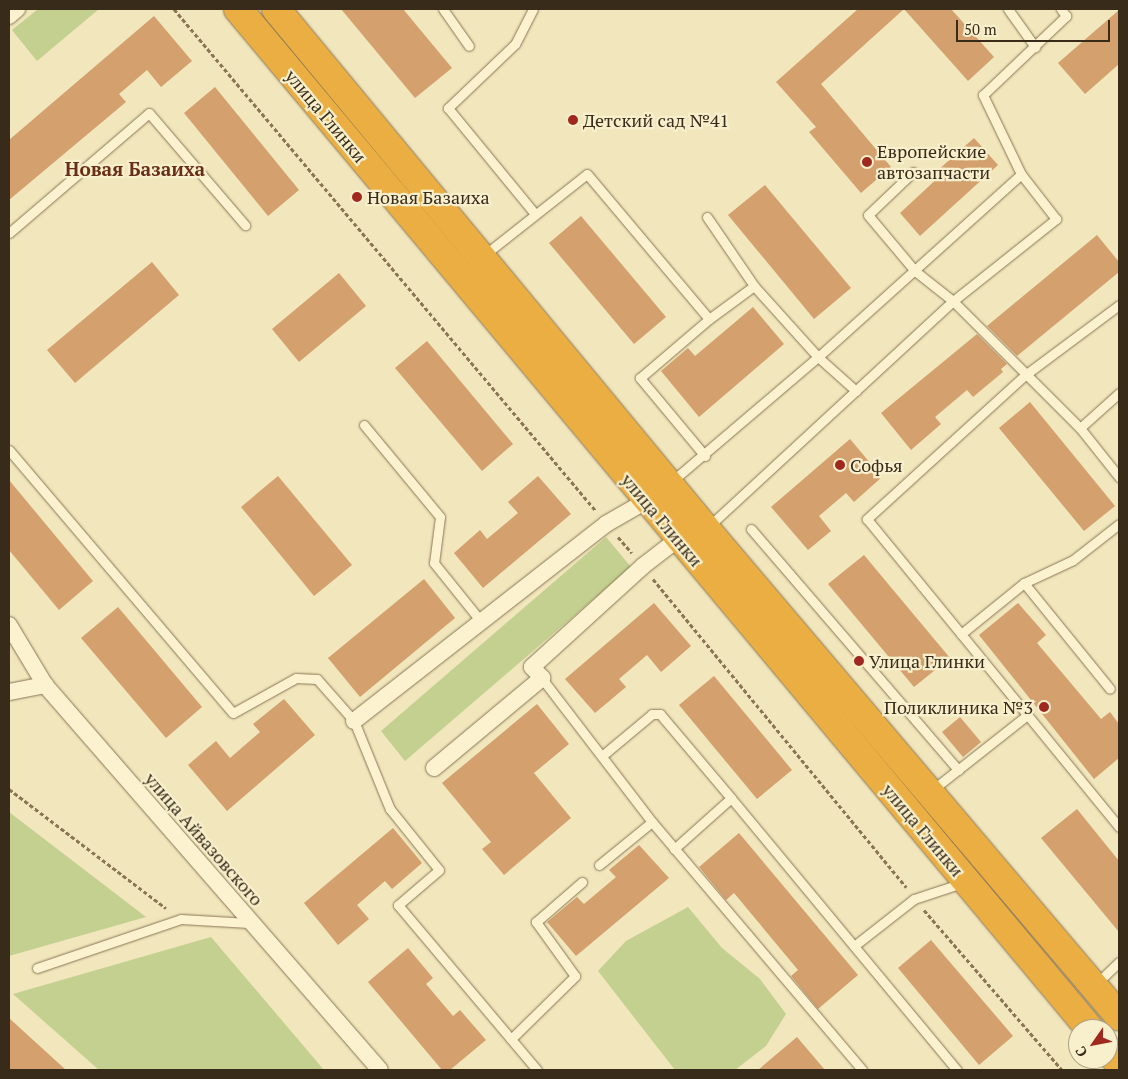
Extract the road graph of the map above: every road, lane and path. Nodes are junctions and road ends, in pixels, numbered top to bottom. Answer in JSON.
{"nodes":[{"id":1,"x":17,"y":9,"type":"edge"},
{"id":2,"x":238,"y":9,"type":"edge"},
{"id":3,"x":276,"y":9,"type":"edge"},
{"id":4,"x":443,"y":9,"type":"edge"},
{"id":5,"x":533,"y":9,"type":"edge"},
{"id":6,"x":1008,"y":9,"type":"edge"},
{"id":7,"x":1061,"y":9,"type":"edge"},
{"id":8,"x":9,"y":16,"type":"edge"},
{"id":9,"x":469,"y":46,"type":"dead end"},
{"id":10,"x":1035,"y":47,"type":"junction"},
{"id":11,"x":358,"y":109,"type":"junction"},
{"id":12,"x":336,"y":128,"type":"junction"},
{"id":13,"x":913,"y":172,"type":"dead end"},
{"id":14,"x":1021,"y":174,"type":"junction"},
{"id":15,"x":535,"y":214,"type":"junction"},
{"id":16,"x":707,"y":217,"type":"dead end"},
{"id":17,"x":245,"y":225,"type":"dead end"},
{"id":18,"x":9,"y":233,"type":"edge"},
{"id":19,"x":480,"y":258,"type":"junction"},
{"id":20,"x":915,"y":270,"type":"junction"},
{"id":21,"x":754,"y":286,"type":"junction"},
{"id":22,"x":953,"y":301,"type":"junction"},
{"id":23,"x":1119,"y":304,"type":"edge"},
{"id":24,"x":709,"y":319,"type":"junction"},
{"id":25,"x":818,"y":357,"type":"junction"},
{"id":26,"x":1025,"y":375,"type":"junction"},
{"id":27,"x":856,"y":391,"type":"junction"},
{"id":28,"x":1119,"y":393,"type":"edge"},
{"id":29,"x":364,"y":425,"type":"dead end"},
{"id":30,"x":1080,"y":428,"type":"junction"},
{"id":31,"x":9,"y":450,"type":"edge"},
{"id":32,"x":704,"y":456,"type":"junction"},
{"id":33,"x":1119,"y":477,"type":"edge"},
{"id":34,"x":669,"y":484,"type":"junction"},
{"id":35,"x":646,"y":501,"type":"junction"},
{"id":36,"x":1119,"y":524,"type":"edge"},
{"id":37,"x":706,"y":529,"type":"junction"},
{"id":38,"x":751,"y":529,"type":"dead end"},
{"id":39,"x":678,"y":539,"type":"junction"},
{"id":40,"x":1024,"y":583,"type":"junction"},
{"id":41,"x":480,"y":620,"type":"junction"},
{"id":42,"x":9,"y":625,"type":"edge"},
{"id":43,"x":961,"y":634,"type":"junction"},
{"id":44,"x":537,"y":672,"type":"junction"},
{"id":45,"x":45,"y":685,"type":"junction"},
{"id":46,"x":1110,"y":690,"type":"dead end"},
{"id":47,"x":9,"y":692,"type":"edge"},
{"id":48,"x":1026,"y":716,"type":"junction"},
{"id":49,"x":354,"y":721,"type":"junction"},
{"id":50,"x":603,"y":755,"type":"junction"},
{"id":51,"x":434,"y":768,"type":"dead end"},
{"id":52,"x":958,"y":770,"type":"junction"},
{"id":53,"x":9,"y":789,"type":"edge"},
{"id":54,"x":929,"y":792,"type":"junction"},
{"id":55,"x":732,"y":798,"type":"junction"},
{"id":56,"x":907,"y":811,"type":"junction"},
{"id":57,"x":652,"y":822,"type":"junction"},
{"id":58,"x":1119,"y":827,"type":"edge"},
{"id":59,"x":674,"y":850,"type":"junction"},
{"id":60,"x":599,"y":865,"type":"dead end"},
{"id":61,"x":582,"y":882,"type":"dead end"},
{"id":62,"x":967,"y":882,"type":"junction"},
{"id":63,"x":181,"y":919,"type":"junction"},
{"id":64,"x":249,"y":923,"type":"junction"},
{"id":65,"x":854,"y":946,"type":"junction"},
{"id":66,"x":1119,"y":962,"type":"edge"},
{"id":67,"x":37,"y":968,"type":"dead end"},
{"id":68,"x":1093,"y":987,"type":"junction"},
{"id":69,"x":1119,"y":1016,"type":"edge"},
{"id":70,"x":1082,"y":1019,"type":"edge"},
{"id":71,"x":511,"y":1039,"type":"junction"},
{"id":72,"x":380,"y":1070,"type":"edge"},
{"id":73,"x":537,"y":1070,"type":"edge"},
{"id":74,"x":862,"y":1070,"type":"edge"},
{"id":75,"x":957,"y":1070,"type":"edge"}],
"edges":[{"from":1,"to":8,"type":"street"},
{"from":2,"to":12,"type":"highway","name":"улица Глинки"},
{"from":3,"to":11,"type":"highway","name":"улица Глинки"},
{"from":4,"to":9,"type":"lane"},
{"from":5,"to":15,"type":"lane"},
{"from":6,"to":10,"type":"lane"},
{"from":7,"to":10,"type":"lane"},
{"from":10,"to":14,"type":"lane"},
{"from":11,"to":12,"type":"highway"},
{"from":11,"to":19,"type":"highway","name":"улица Глинки"},
{"from":12,"to":35,"type":"highway","name":"улица Глинки"},
{"from":13,"to":20,"type":"lane"},
{"from":14,"to":20,"type":"lane"},
{"from":14,"to":22,"type":"lane"},
{"from":15,"to":19,"type":"lane"},
{"from":15,"to":24,"type":"lane"},
{"from":16,"to":21,"type":"lane"},
{"from":17,"to":18,"type":"lane"},
{"from":19,"to":34,"type":"highway","name":"улица Глинки"},
{"from":20,"to":22,"type":"lane"},
{"from":20,"to":25,"type":"lane"},
{"from":21,"to":24,"type":"lane"},
{"from":21,"to":25,"type":"lane"},
{"from":22,"to":26,"type":"lane"},
{"from":22,"to":27,"type":"lane"},
{"from":23,"to":26,"type":"lane"},
{"from":24,"to":32,"type":"lane"},
{"from":25,"to":27,"type":"lane"},
{"from":25,"to":32,"type":"lane"},
{"from":26,"to":30,"type":"lane"},
{"from":26,"to":43,"type":"lane"},
{"from":27,"to":37,"type":"lane"},
{"from":28,"to":30,"type":"lane"},
{"from":29,"to":41,"type":"lane"},
{"from":30,"to":33,"type":"lane"},
{"from":31,"to":49,"type":"lane"},
{"from":32,"to":34,"type":"lane"},
{"from":34,"to":37,"type":"highway","name":"улица Глинки"},
{"from":35,"to":39,"type":"highway","name":"улица Глинки"},
{"from":35,"to":41,"type":"street"},
{"from":36,"to":40,"type":"lane"},
{"from":37,"to":54,"type":"highway","name":"улица Глинки"},
{"from":38,"to":52,"type":"lane"},
{"from":39,"to":44,"type":"street"},
{"from":39,"to":56,"type":"highway","name":"улица Глинки"},
{"from":40,"to":43,"type":"lane"},
{"from":40,"to":46,"type":"lane"},
{"from":41,"to":49,"type":"street"},
{"from":42,"to":45,"type":"street","name":"улица Айвазовского"},
{"from":43,"to":48,"type":"lane"},
{"from":44,"to":50,"type":"lane"},
{"from":44,"to":51,"type":"street"},
{"from":45,"to":47,"type":"street"},
{"from":45,"to":64,"type":"street","name":"улица Айвазовского"},
{"from":48,"to":52,"type":"lane"},
{"from":48,"to":58,"type":"lane"},
{"from":49,"to":71,"type":"lane"},
{"from":50,"to":55,"type":"lane"},
{"from":50,"to":57,"type":"lane"},
{"from":52,"to":54,"type":"lane"},
{"from":53,"to":63,"type":"path"},
{"from":54,"to":56,"type":"highway"},
{"from":54,"to":68,"type":"highway","name":"улица Глинки"},
{"from":55,"to":59,"type":"lane"},
{"from":55,"to":65,"type":"lane"},
{"from":56,"to":62,"type":"highway","name":"улица Глинки"},
{"from":57,"to":59,"type":"lane"},
{"from":57,"to":60,"type":"lane"},
{"from":59,"to":74,"type":"lane"},
{"from":61,"to":71,"type":"lane"},
{"from":62,"to":65,"type":"lane"},
{"from":62,"to":70,"type":"highway","name":"улица Глинки"},
{"from":63,"to":64,"type":"lane"},
{"from":63,"to":67,"type":"lane"},
{"from":64,"to":72,"type":"street","name":"улица Айвазовского"},
{"from":65,"to":75,"type":"lane"},
{"from":66,"to":68,"type":"lane"},
{"from":68,"to":69,"type":"highway","name":"улица Глинки"},
{"from":71,"to":73,"type":"lane"}]}
